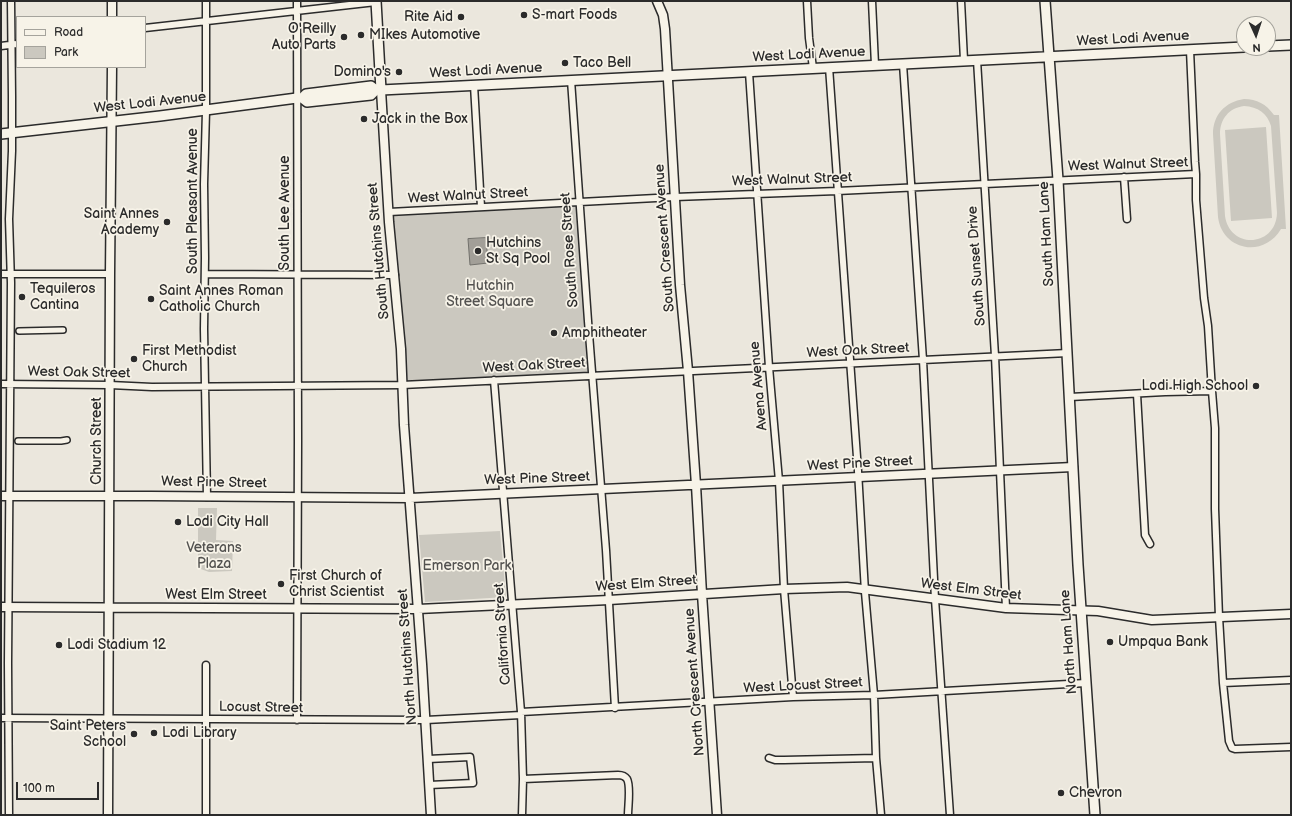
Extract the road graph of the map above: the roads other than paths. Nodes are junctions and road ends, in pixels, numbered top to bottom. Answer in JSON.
{"nodes":[{"id":1,"x":11,"y":1,"type":"edge"},
{"id":2,"x":112,"y":1,"type":"edge"},
{"id":3,"x":206,"y":1,"type":"edge"},
{"id":4,"x":296,"y":1,"type":"edge"},
{"id":5,"x":376,"y":1,"type":"edge"},
{"id":6,"x":657,"y":1,"type":"edge"},
{"id":7,"x":807,"y":1,"type":"edge"},
{"id":8,"x":872,"y":1,"type":"edge"},
{"id":9,"x":960,"y":1,"type":"edge"},
{"id":10,"x":1045,"y":1,"type":"edge"},
{"id":11,"x":297,"y":10,"type":"junction"},
{"id":12,"x":112,"y":16,"type":"edge"},
{"id":13,"x":206,"y":21,"type":"junction"},
{"id":14,"x":146,"y":28,"type":"edge"},
{"id":15,"x":14,"y":44,"type":"edge"},
{"id":16,"x":1291,"y":45,"type":"edge"},
{"id":17,"x":1,"y":46,"type":"edge"},
{"id":18,"x":1276,"y":46,"type":"edge"},
{"id":19,"x":1236,"y":47,"type":"edge"},
{"id":20,"x":1190,"y":50,"type":"junction"},
{"id":21,"x":1049,"y":58,"type":"junction"},
{"id":22,"x":964,"y":60,"type":"junction"},
{"id":23,"x":977,"y":60,"type":"junction"},
{"id":24,"x":903,"y":64,"type":"junction"},
{"id":25,"x":875,"y":65,"type":"junction"},
{"id":26,"x":829,"y":67,"type":"junction"},
{"id":27,"x":112,"y":68,"type":"edge"},
{"id":28,"x":812,"y":68,"type":"junction"},
{"id":29,"x":750,"y":72,"type":"junction"},
{"id":30,"x":668,"y":76,"type":"junction"},
{"id":31,"x":571,"y":80,"type":"junction"},
{"id":32,"x":474,"y":85,"type":"junction"},
{"id":33,"x":379,"y":90,"type":"junction"},
{"id":34,"x":299,"y":98,"type":"junction"},
{"id":35,"x":206,"y":110,"type":"junction"},
{"id":36,"x":112,"y":121,"type":"junction"},
{"id":37,"x":12,"y":133,"type":"junction"},
{"id":38,"x":1,"y":134,"type":"edge"},
{"id":39,"x":1196,"y":174,"type":"junction"},
{"id":40,"x":1124,"y":177,"type":"junction"},
{"id":41,"x":1058,"y":180,"type":"junction"},
{"id":42,"x":984,"y":184,"type":"junction"},
{"id":43,"x":911,"y":188,"type":"junction"},
{"id":44,"x":837,"y":191,"type":"junction"},
{"id":45,"x":757,"y":194,"type":"junction"},
{"id":46,"x":675,"y":197,"type":"junction"},
{"id":47,"x":579,"y":203,"type":"junction"},
{"id":48,"x":481,"y":207,"type":"junction"},
{"id":49,"x":389,"y":212,"type":"junction"},
{"id":50,"x":1127,"y":219,"type":"dead end"},
{"id":51,"x":1,"y":274,"type":"edge"},
{"id":52,"x":11,"y":274,"type":"junction"},
{"id":53,"x":110,"y":274,"type":"junction"},
{"id":54,"x":204,"y":274,"type":"junction"},
{"id":55,"x":297,"y":274,"type":"junction"},
{"id":56,"x":395,"y":275,"type":"junction"},
{"id":57,"x":19,"y":330,"type":"dead end"},
{"id":58,"x":63,"y":330,"type":"dead end"},
{"id":59,"x":1068,"y":353,"type":"junction"},
{"id":60,"x":995,"y":356,"type":"junction"},
{"id":61,"x":923,"y":360,"type":"junction"},
{"id":62,"x":850,"y":364,"type":"junction"},
{"id":63,"x":769,"y":367,"type":"junction"},
{"id":64,"x":688,"y":371,"type":"junction"},
{"id":65,"x":592,"y":375,"type":"junction"},
{"id":66,"x":494,"y":380,"type":"junction"},
{"id":67,"x":1,"y":384,"type":"edge"},
{"id":68,"x":10,"y":384,"type":"junction"},
{"id":69,"x":110,"y":385,"type":"junction"},
{"id":70,"x":402,"y":385,"type":"junction"},
{"id":71,"x":205,"y":386,"type":"junction"},
{"id":72,"x":297,"y":386,"type":"junction"},
{"id":73,"x":1212,"y":391,"type":"junction"},
{"id":74,"x":1137,"y":394,"type":"junction"},
{"id":75,"x":1070,"y":397,"type":"junction"},
{"id":76,"x":67,"y":440,"type":"dead end"},
{"id":77,"x":18,"y":441,"type":"dead end"},
{"id":78,"x":1073,"y":467,"type":"junction"},
{"id":79,"x":1000,"y":471,"type":"junction"},
{"id":80,"x":928,"y":474,"type":"junction"},
{"id":81,"x":695,"y":475,"type":"joint"},
{"id":82,"x":858,"y":477,"type":"junction"},
{"id":83,"x":779,"y":481,"type":"junction"},
{"id":84,"x":696,"y":485,"type":"junction"},
{"id":85,"x":601,"y":490,"type":"junction"},
{"id":86,"x":503,"y":494,"type":"junction"},
{"id":87,"x":5,"y":496,"type":"edge"},
{"id":88,"x":109,"y":497,"type":"junction"},
{"id":89,"x":207,"y":497,"type":"junction"},
{"id":90,"x":297,"y":497,"type":"junction"},
{"id":91,"x":410,"y":498,"type":"junction"},
{"id":92,"x":1150,"y":544,"type":"dead end"},
{"id":93,"x":784,"y":589,"type":"junction"},
{"id":94,"x":864,"y":589,"type":"junction"},
{"id":95,"x":702,"y":594,"type":"junction"},
{"id":96,"x":935,"y":599,"type":"junction"},
{"id":97,"x":609,"y":600,"type":"junction"},
{"id":98,"x":512,"y":604,"type":"junction"},
{"id":99,"x":5,"y":607,"type":"edge"},
{"id":100,"x":109,"y":608,"type":"junction"},
{"id":101,"x":297,"y":608,"type":"junction"},
{"id":102,"x":1006,"y":608,"type":"junction"},
{"id":103,"x":418,"y":609,"type":"junction"},
{"id":104,"x":1081,"y":610,"type":"junction"},
{"id":105,"x":1291,"y":614,"type":"edge"},
{"id":106,"x":1219,"y":617,"type":"junction"},
{"id":107,"x":206,"y":664,"type":"dead end"},
{"id":108,"x":1291,"y":680,"type":"edge"},
{"id":109,"x":1086,"y":683,"type":"junction"},
{"id":110,"x":1223,"y":683,"type":"junction"},
{"id":111,"x":941,"y":690,"type":"junction"},
{"id":112,"x":874,"y":695,"type":"junction"},
{"id":113,"x":793,"y":698,"type":"junction"},
{"id":114,"x":710,"y":703,"type":"junction"},
{"id":115,"x":615,"y":708,"type":"junction"},
{"id":116,"x":521,"y":714,"type":"junction"},
{"id":117,"x":1,"y":718,"type":"edge"},
{"id":118,"x":9,"y":718,"type":"junction"},
{"id":119,"x":108,"y":718,"type":"junction"},
{"id":120,"x":206,"y":719,"type":"junction"},
{"id":121,"x":297,"y":720,"type":"junction"},
{"id":122,"x":426,"y":720,"type":"junction"},
{"id":123,"x":1291,"y":746,"type":"edge"},
{"id":124,"x":769,"y":758,"type":"dead end"},
{"id":125,"x":876,"y":758,"type":"junction"},
{"id":126,"x":428,"y":759,"type":"junction"},
{"id":127,"x":523,"y":779,"type":"junction"},
{"id":128,"x":429,"y":785,"type":"junction"},
{"id":129,"x":9,"y":815,"type":"edge"},
{"id":130,"x":108,"y":815,"type":"edge"},
{"id":131,"x":206,"y":815,"type":"edge"},
{"id":132,"x":430,"y":815,"type":"edge"},
{"id":133,"x":522,"y":815,"type":"edge"},
{"id":134,"x":628,"y":815,"type":"edge"},
{"id":135,"x":717,"y":815,"type":"edge"},
{"id":136,"x":881,"y":815,"type":"edge"},
{"id":137,"x":950,"y":815,"type":"edge"},
{"id":138,"x":1094,"y":815,"type":"edge"}],
"edges":[{"from":1,"to":15,"type":"street"},
{"from":2,"to":12,"type":"street"},
{"from":3,"to":13,"type":"street","name":"South Pleasant Avenue"},
{"from":4,"to":11,"type":"street","name":"South Lee Avenue"},
{"from":5,"to":11,"type":"street"},
{"from":5,"to":33,"type":"main road","name":"South Hutchins Street"},
{"from":6,"to":30,"type":"street","name":"South Crescent Avenue"},
{"from":7,"to":28,"type":"street"},
{"from":8,"to":25,"type":"street"},
{"from":9,"to":22,"type":"street"},
{"from":10,"to":21,"type":"main road","name":"South Ham Lane"},
{"from":11,"to":13,"type":"street"},
{"from":11,"to":34,"type":"street","name":"South Lee Avenue"},
{"from":13,"to":14,"type":"street"},
{"from":13,"to":35,"type":"street","name":"South Pleasant Avenue"},
{"from":15,"to":17,"type":"street"},
{"from":15,"to":37,"type":"street"},
{"from":16,"to":18,"type":"main road"},
{"from":19,"to":20,"type":"main road","name":"West Lodi Avenue"},
{"from":20,"to":21,"type":"main road","name":"West Lodi Avenue"},
{"from":20,"to":39,"type":"street"},
{"from":21,"to":23,"type":"main road","name":"West Lodi Avenue"},
{"from":21,"to":41,"type":"main road","name":"South Ham Lane"},
{"from":22,"to":23,"type":"main road","name":"West Lodi Avenue"},
{"from":22,"to":24,"type":"main road","name":"West Lodi Avenue"},
{"from":23,"to":42,"type":"street","name":"South Sunset Drive"},
{"from":24,"to":25,"type":"main road","name":"West Lodi Avenue"},
{"from":24,"to":43,"type":"street"},
{"from":25,"to":26,"type":"main road","name":"West Lodi Avenue"},
{"from":26,"to":28,"type":"main road","name":"West Lodi Avenue"},
{"from":26,"to":44,"type":"street"},
{"from":27,"to":36,"type":"street","name":"Church Street"},
{"from":28,"to":29,"type":"main road","name":"West Lodi Avenue"},
{"from":29,"to":30,"type":"main road","name":"West Lodi Avenue"},
{"from":29,"to":45,"type":"street","name":"Avena Avenue"},
{"from":30,"to":31,"type":"main road","name":"West Lodi Avenue"},
{"from":30,"to":46,"type":"street","name":"South Crescent Avenue"},
{"from":31,"to":32,"type":"main road","name":"West Lodi Avenue"},
{"from":31,"to":47,"type":"street","name":"South Rose Street"},
{"from":32,"to":33,"type":"main road","name":"West Lodi Avenue"},
{"from":32,"to":48,"type":"street"},
{"from":33,"to":34,"type":"main road","name":"West Lodi Avenue"},
{"from":33,"to":49,"type":"street","name":"South Hutchins Street"},
{"from":34,"to":35,"type":"main road","name":"West Lodi Avenue"},
{"from":34,"to":55,"type":"street","name":"South Lee Avenue"},
{"from":35,"to":36,"type":"main road","name":"West Lodi Avenue"},
{"from":35,"to":54,"type":"street","name":"South Pleasant Avenue"},
{"from":36,"to":37,"type":"main road","name":"West Lodi Avenue"},
{"from":36,"to":53,"type":"street","name":"Church Street"},
{"from":37,"to":38,"type":"main road","name":"West Lodi Avenue"},
{"from":37,"to":52,"type":"street"},
{"from":39,"to":40,"type":"street","name":"West Walnut Street"},
{"from":39,"to":73,"type":"street"},
{"from":40,"to":41,"type":"street","name":"West Walnut Street"},
{"from":40,"to":50,"type":"street"},
{"from":41,"to":42,"type":"street","name":"West Walnut Street"},
{"from":41,"to":59,"type":"main road","name":"South Ham Lane"},
{"from":42,"to":43,"type":"street","name":"West Walnut Street"},
{"from":42,"to":60,"type":"street","name":"South Sunset Drive"},
{"from":43,"to":44,"type":"street","name":"West Walnut Street"},
{"from":43,"to":61,"type":"street"},
{"from":44,"to":45,"type":"street","name":"West Walnut Street"},
{"from":44,"to":62,"type":"street"},
{"from":45,"to":46,"type":"street","name":"West Walnut Street"},
{"from":45,"to":63,"type":"street","name":"Avena Avenue"},
{"from":46,"to":47,"type":"street","name":"West Walnut Street"},
{"from":46,"to":64,"type":"street","name":"South Crescent Avenue"},
{"from":47,"to":48,"type":"street","name":"West Walnut Street"},
{"from":47,"to":65,"type":"street","name":"South Rose Street"},
{"from":48,"to":49,"type":"street","name":"West Walnut Street"},
{"from":49,"to":56,"type":"street","name":"South Hutchins Street"},
{"from":51,"to":52,"type":"street"},
{"from":52,"to":53,"type":"street"},
{"from":52,"to":68,"type":"street"},
{"from":53,"to":69,"type":"street","name":"Church Street"},
{"from":54,"to":55,"type":"street"},
{"from":54,"to":71,"type":"street","name":"South Pleasant Avenue"},
{"from":55,"to":56,"type":"street"},
{"from":55,"to":72,"type":"street","name":"South Lee Avenue"},
{"from":56,"to":70,"type":"street","name":"South Hutchins Street"},
{"from":57,"to":58,"type":"street"},
{"from":59,"to":60,"type":"street","name":"West Oak Street"},
{"from":59,"to":75,"type":"main road","name":"South Ham Lane"},
{"from":60,"to":61,"type":"street","name":"West Oak Street"},
{"from":60,"to":79,"type":"street","name":"South Sunset Drive"},
{"from":61,"to":62,"type":"street","name":"West Oak Street"},
{"from":61,"to":80,"type":"street"},
{"from":62,"to":63,"type":"street","name":"West Oak Street"},
{"from":62,"to":82,"type":"street"},
{"from":63,"to":64,"type":"street","name":"West Oak Street"},
{"from":63,"to":83,"type":"street","name":"Avena Avenue"},
{"from":64,"to":65,"type":"street","name":"West Oak Street"},
{"from":64,"to":81,"type":"street","name":"South Crescent Avenue"},
{"from":65,"to":66,"type":"street","name":"West Oak Street"},
{"from":65,"to":85,"type":"street","name":"South Rose Street"},
{"from":66,"to":70,"type":"street","name":"West Oak Street"},
{"from":66,"to":86,"type":"street","name":"California Street"},
{"from":67,"to":68,"type":"street","name":"West Oak Street"},
{"from":68,"to":69,"type":"street","name":"West Oak Street"},
{"from":68,"to":87,"type":"street"},
{"from":69,"to":71,"type":"street","name":"West Oak Street"},
{"from":69,"to":88,"type":"street","name":"Church Street"},
{"from":70,"to":72,"type":"street","name":"West Oak Street"},
{"from":70,"to":91,"type":"street","name":"South Hutchins Street"},
{"from":71,"to":72,"type":"street","name":"West Oak Street"},
{"from":71,"to":89,"type":"street","name":"South Pleasant Avenue"},
{"from":72,"to":90,"type":"street","name":"South Lee Avenue"},
{"from":73,"to":74,"type":"street"},
{"from":73,"to":106,"type":"street"},
{"from":74,"to":75,"type":"street"},
{"from":74,"to":92,"type":"street"},
{"from":75,"to":78,"type":"main road","name":"South Ham Lane"},
{"from":76,"to":77,"type":"street"},
{"from":78,"to":79,"type":"street","name":"West Pine Street"},
{"from":78,"to":104,"type":"main road","name":"North Ham Lane"},
{"from":79,"to":80,"type":"street","name":"West Pine Street"},
{"from":79,"to":102,"type":"street","name":"South Sunset Drive"},
{"from":80,"to":82,"type":"street","name":"West Pine Street"},
{"from":80,"to":96,"type":"street"},
{"from":81,"to":84,"type":"street","name":"North Crescent Avenue"},
{"from":82,"to":83,"type":"street","name":"West Pine Street"},
{"from":82,"to":94,"type":"street"},
{"from":83,"to":84,"type":"street","name":"West Pine Street"},
{"from":83,"to":93,"type":"street","name":"Avena Avenue"},
{"from":84,"to":85,"type":"street","name":"West Pine Street"},
{"from":84,"to":95,"type":"street","name":"North Crescent Avenue"},
{"from":85,"to":86,"type":"street","name":"West Pine Street"},
{"from":85,"to":97,"type":"street","name":"South Rose Street"},
{"from":86,"to":91,"type":"street","name":"West Pine Street"},
{"from":86,"to":98,"type":"street","name":"California Street"},
{"from":87,"to":88,"type":"street","name":"West Pine Street"},
{"from":87,"to":99,"type":"street"},
{"from":88,"to":89,"type":"street","name":"West Pine Street"},
{"from":88,"to":100,"type":"street","name":"Church Street"},
{"from":89,"to":90,"type":"street","name":"West Pine Street"},
{"from":90,"to":91,"type":"street","name":"West Pine Street"},
{"from":90,"to":101,"type":"street","name":"South Lee Avenue"},
{"from":91,"to":103,"type":"street","name":"North Hutchins Street"},
{"from":93,"to":94,"type":"street","name":"West Elm Street"},
{"from":93,"to":95,"type":"street","name":"West Elm Street"},
{"from":93,"to":113,"type":"street","name":"Avena Avenue"},
{"from":94,"to":96,"type":"street","name":"West Elm Street"},
{"from":94,"to":112,"type":"street"},
{"from":95,"to":97,"type":"street","name":"West Elm Street"},
{"from":95,"to":114,"type":"street","name":"North Crescent Avenue"},
{"from":96,"to":102,"type":"street","name":"West Elm Street"},
{"from":96,"to":111,"type":"street"},
{"from":97,"to":98,"type":"street","name":"West Elm Street"},
{"from":97,"to":115,"type":"street","name":"South Rose Street"},
{"from":98,"to":103,"type":"street","name":"West Elm Street"},
{"from":98,"to":116,"type":"street","name":"California Street"},
{"from":99,"to":100,"type":"street","name":"West Elm Street"},
{"from":99,"to":118,"type":"street"},
{"from":100,"to":101,"type":"street","name":"West Elm Street"},
{"from":100,"to":119,"type":"street","name":"Church Street"},
{"from":101,"to":103,"type":"street","name":"West Elm Street"},
{"from":101,"to":121,"type":"street","name":"South Lee Avenue"},
{"from":102,"to":104,"type":"street","name":"West Elm Street"},
{"from":103,"to":122,"type":"street","name":"North Hutchins Street"},
{"from":104,"to":106,"type":"street","name":"West Elm Street"},
{"from":104,"to":109,"type":"main road","name":"North Ham Lane"},
{"from":105,"to":106,"type":"street","name":"West Elm Street"},
{"from":106,"to":110,"type":"street"},
{"from":107,"to":120,"type":"street"},
{"from":108,"to":110,"type":"street"},
{"from":109,"to":111,"type":"street","name":"West Locust Street"},
{"from":109,"to":138,"type":"main road","name":"North Ham Lane"},
{"from":110,"to":123,"type":"street"},
{"from":111,"to":112,"type":"street","name":"West Locust Street"},
{"from":111,"to":137,"type":"street"},
{"from":112,"to":113,"type":"street","name":"West Locust Street"},
{"from":112,"to":125,"type":"street"},
{"from":113,"to":114,"type":"street","name":"West Locust Street"},
{"from":114,"to":115,"type":"street","name":"West Locust Street"},
{"from":114,"to":135,"type":"street","name":"North Crescent Avenue"},
{"from":115,"to":116,"type":"street","name":"West Locust Street"},
{"from":116,"to":122,"type":"street","name":"Locust Street"},
{"from":116,"to":127,"type":"street","name":"California Street"},
{"from":117,"to":118,"type":"street","name":"Locust Street"},
{"from":118,"to":119,"type":"street","name":"Locust Street"},
{"from":118,"to":129,"type":"street"},
{"from":119,"to":120,"type":"street","name":"Locust Street"},
{"from":119,"to":130,"type":"street","name":"Church Street"},
{"from":120,"to":121,"type":"street","name":"Locust Street"},
{"from":120,"to":131,"type":"street"},
{"from":121,"to":122,"type":"street","name":"Locust Street"},
{"from":122,"to":126,"type":"street","name":"North Hutchins Street"},
{"from":124,"to":125,"type":"street"},
{"from":125,"to":136,"type":"street"},
{"from":126,"to":128,"type":"street","name":"North Hutchins Street"},
{"from":126,"to":128,"type":"street"},
{"from":127,"to":133,"type":"street","name":"California Street"},
{"from":127,"to":134,"type":"street"},
{"from":128,"to":132,"type":"street","name":"North Hutchins Street"}]}
